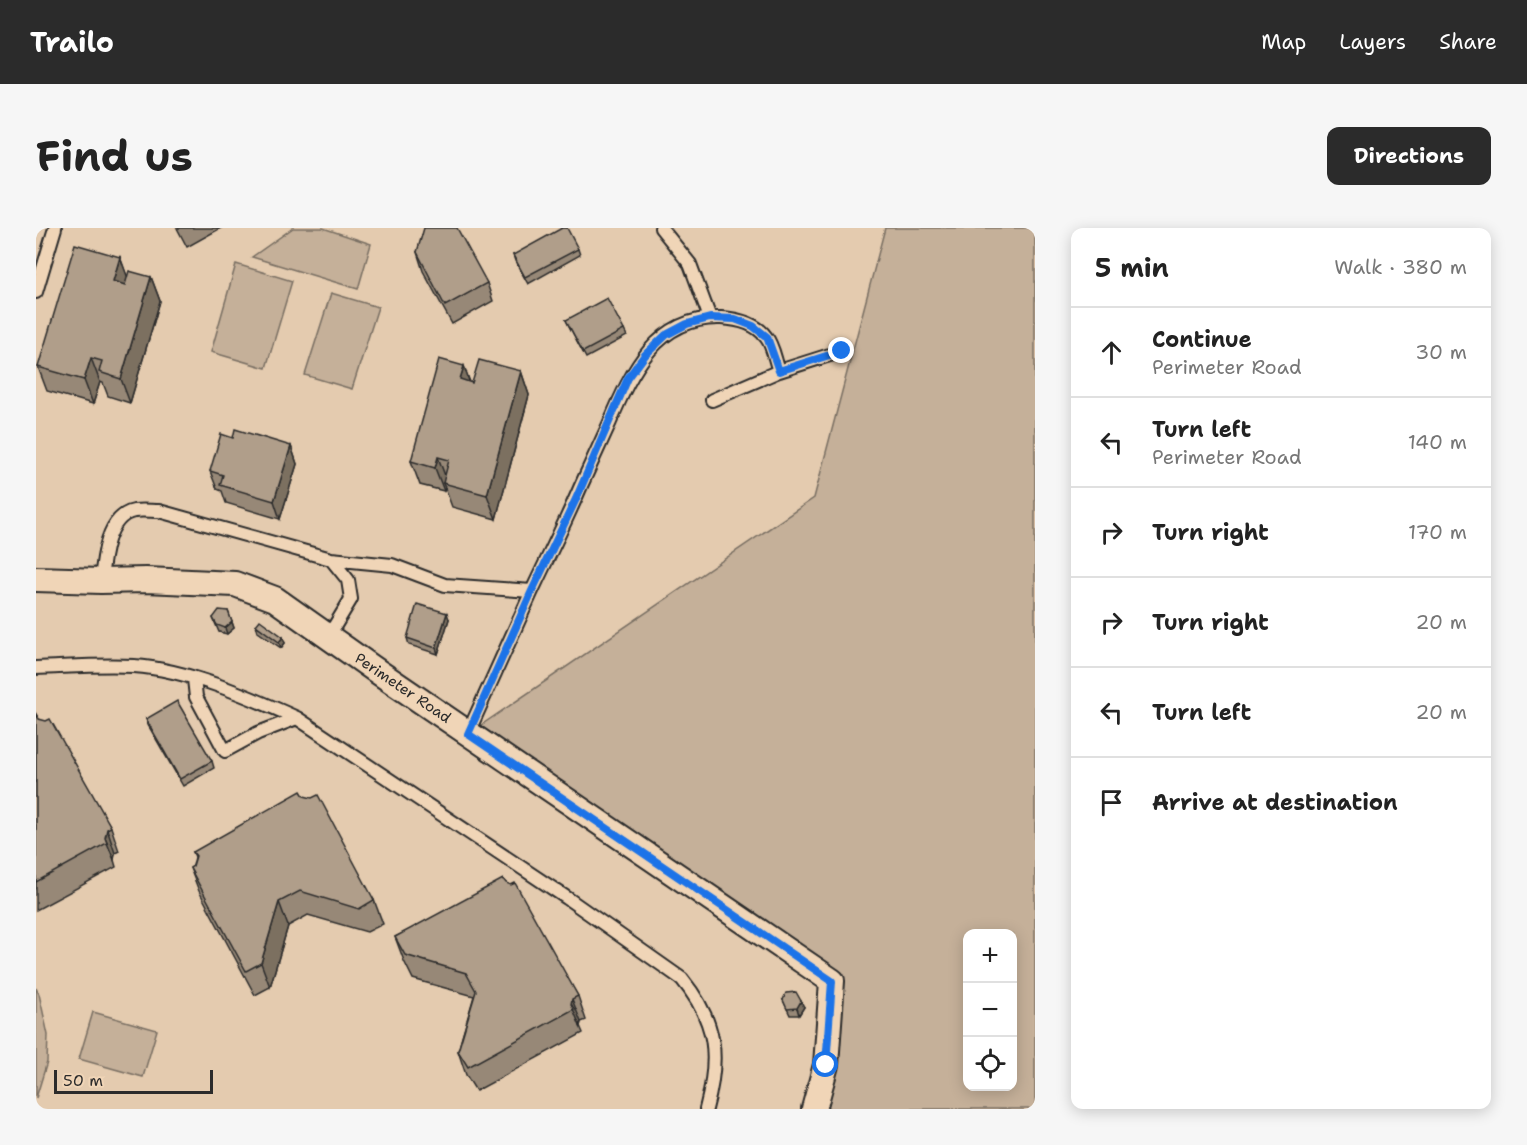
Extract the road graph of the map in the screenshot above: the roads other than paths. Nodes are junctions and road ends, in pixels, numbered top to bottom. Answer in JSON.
{"nodes":[{"id":1,"x":55,"y":228,"type":"edge"},
{"id":2,"x":661,"y":228,"type":"edge"},
{"id":3,"x":36,"y":292,"type":"edge"},
{"id":4,"x":710,"y":318,"type":"junction"},
{"id":5,"x":842,"y":351,"type":"dead end"},
{"id":6,"x":779,"y":371,"type":"junction"},
{"id":7,"x":712,"y":400,"type":"dead end"},
{"id":8,"x":331,"y":559,"type":"junction"},
{"id":9,"x":36,"y":579,"type":"edge"},
{"id":10,"x":101,"y":581,"type":"junction"},
{"id":11,"x":532,"y":591,"type":"junction"},
{"id":12,"x":328,"y":637,"type":"junction"},
{"id":13,"x":36,"y":668,"type":"edge"},
{"id":14,"x":194,"y":679,"type":"junction"},
{"id":15,"x":297,"y":718,"type":"junction"},
{"id":16,"x":468,"y":734,"type":"junction"},
{"id":17,"x":706,"y":1109,"type":"edge"},
{"id":18,"x":814,"y":1109,"type":"edge"}],
"edges":[{"from":1,"to":3,"type":"lane"},
{"from":2,"to":4,"type":"lane"},
{"from":4,"to":6,"type":"lane"},
{"from":4,"to":11,"type":"lane"},
{"from":5,"to":6,"type":"lane"},
{"from":6,"to":7,"type":"lane"},
{"from":8,"to":10,"type":"lane"},
{"from":8,"to":11,"type":"lane"},
{"from":8,"to":12,"type":"lane"},
{"from":9,"to":10,"type":"street","name":"Perimeter Road"},
{"from":10,"to":12,"type":"street","name":"Perimeter Road"},
{"from":11,"to":16,"type":"lane"},
{"from":12,"to":16,"type":"street","name":"Perimeter Road"},
{"from":13,"to":14,"type":"lane"},
{"from":14,"to":15,"type":"lane"},
{"from":14,"to":15,"type":"lane"},
{"from":15,"to":17,"type":"lane"},
{"from":16,"to":18,"type":"street","name":"Perimeter Road"}]}
